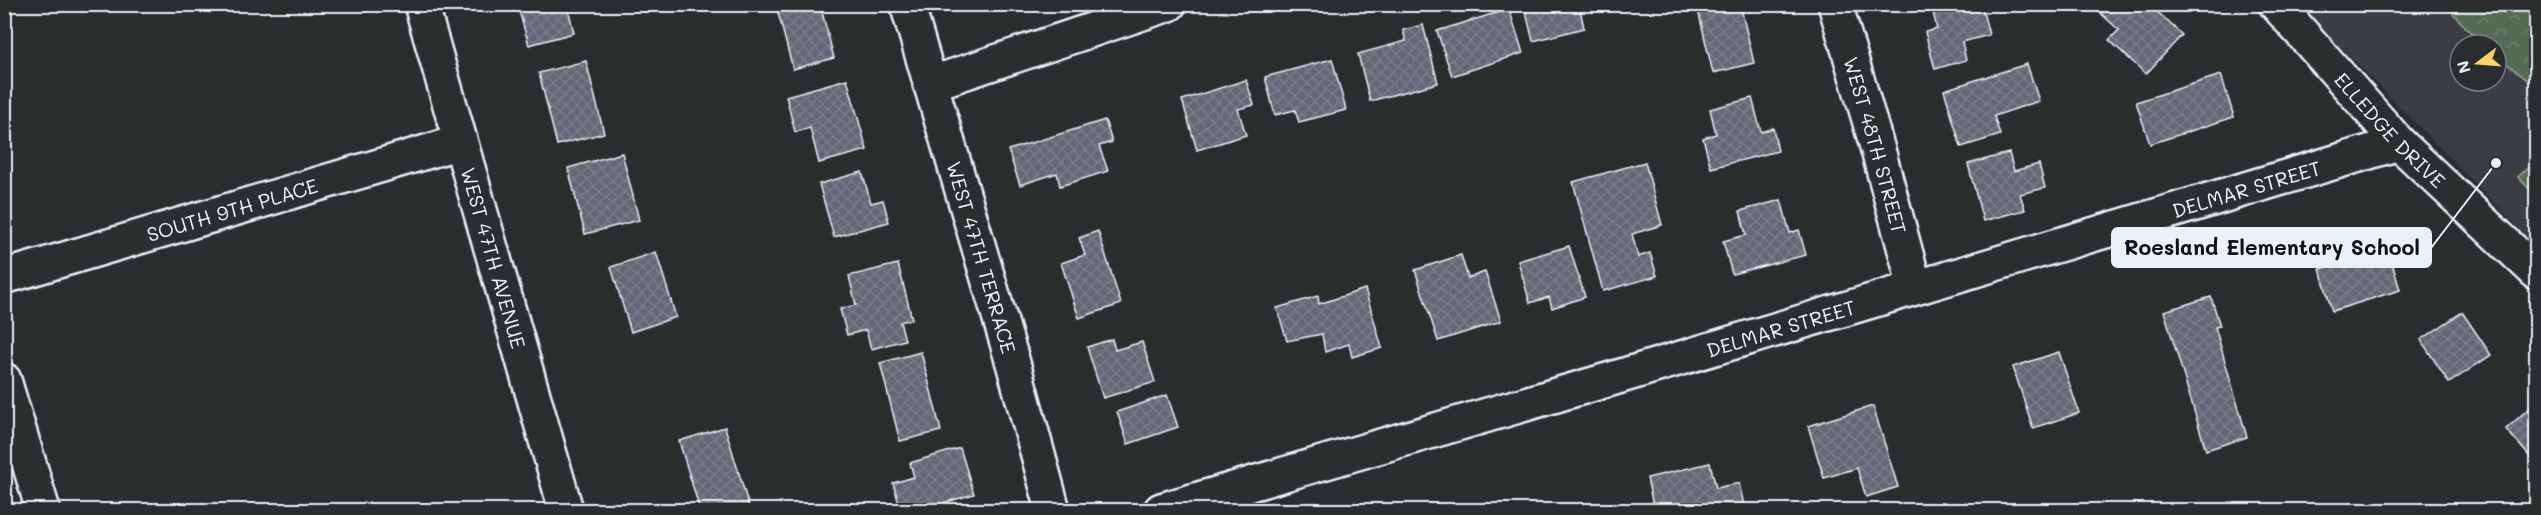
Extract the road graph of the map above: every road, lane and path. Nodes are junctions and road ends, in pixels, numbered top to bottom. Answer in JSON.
{"nodes":[{"id":1,"x":421,"y":4,"type":"edge"},
{"id":2,"x":907,"y":4,"type":"edge"},
{"id":3,"x":1169,"y":4,"type":"edge"},
{"id":4,"x":1835,"y":4,"type":"edge"},
{"id":5,"x":2276,"y":4,"type":"edge"},
{"id":6,"x":930,"y":84,"type":"junction"},
{"id":7,"x":460,"y":142,"type":"junction"},
{"id":8,"x":2399,"y":143,"type":"junction"},
{"id":9,"x":2536,"y":272,"type":"edge"},
{"id":10,"x":4,"y":277,"type":"edge"},
{"id":11,"x":1915,"y":287,"type":"junction"},
{"id":12,"x":4,"y":380,"type":"edge"},
{"id":13,"x":43,"y":510,"type":"edge"},
{"id":14,"x":566,"y":510,"type":"edge"},
{"id":15,"x":1053,"y":510,"type":"edge"},
{"id":16,"x":1161,"y":510,"type":"edge"}],
"edges":[{"from":1,"to":7,"type":"street","name":"WEST 47TH AVENUE"},
{"from":2,"to":6,"type":"street","name":"WEST 47TH TERRACE"},
{"from":3,"to":6,"type":"street"},
{"from":4,"to":11,"type":"street","name":"WEST 48TH STREET"},
{"from":5,"to":8,"type":"street","name":"ELLEDGE DRIVE"},
{"from":6,"to":15,"type":"street","name":"WEST 47TH TERRACE"},
{"from":7,"to":10,"type":"street","name":"SOUTH 9TH PLACE"},
{"from":7,"to":14,"type":"street","name":"WEST 47TH AVENUE"},
{"from":8,"to":9,"type":"street","name":"ELLEDGE DRIVE"},
{"from":8,"to":11,"type":"street","name":"DELMAR STREET"},
{"from":11,"to":16,"type":"street","name":"DELMAR STREET"},
{"from":12,"to":13,"type":"street"}]}
